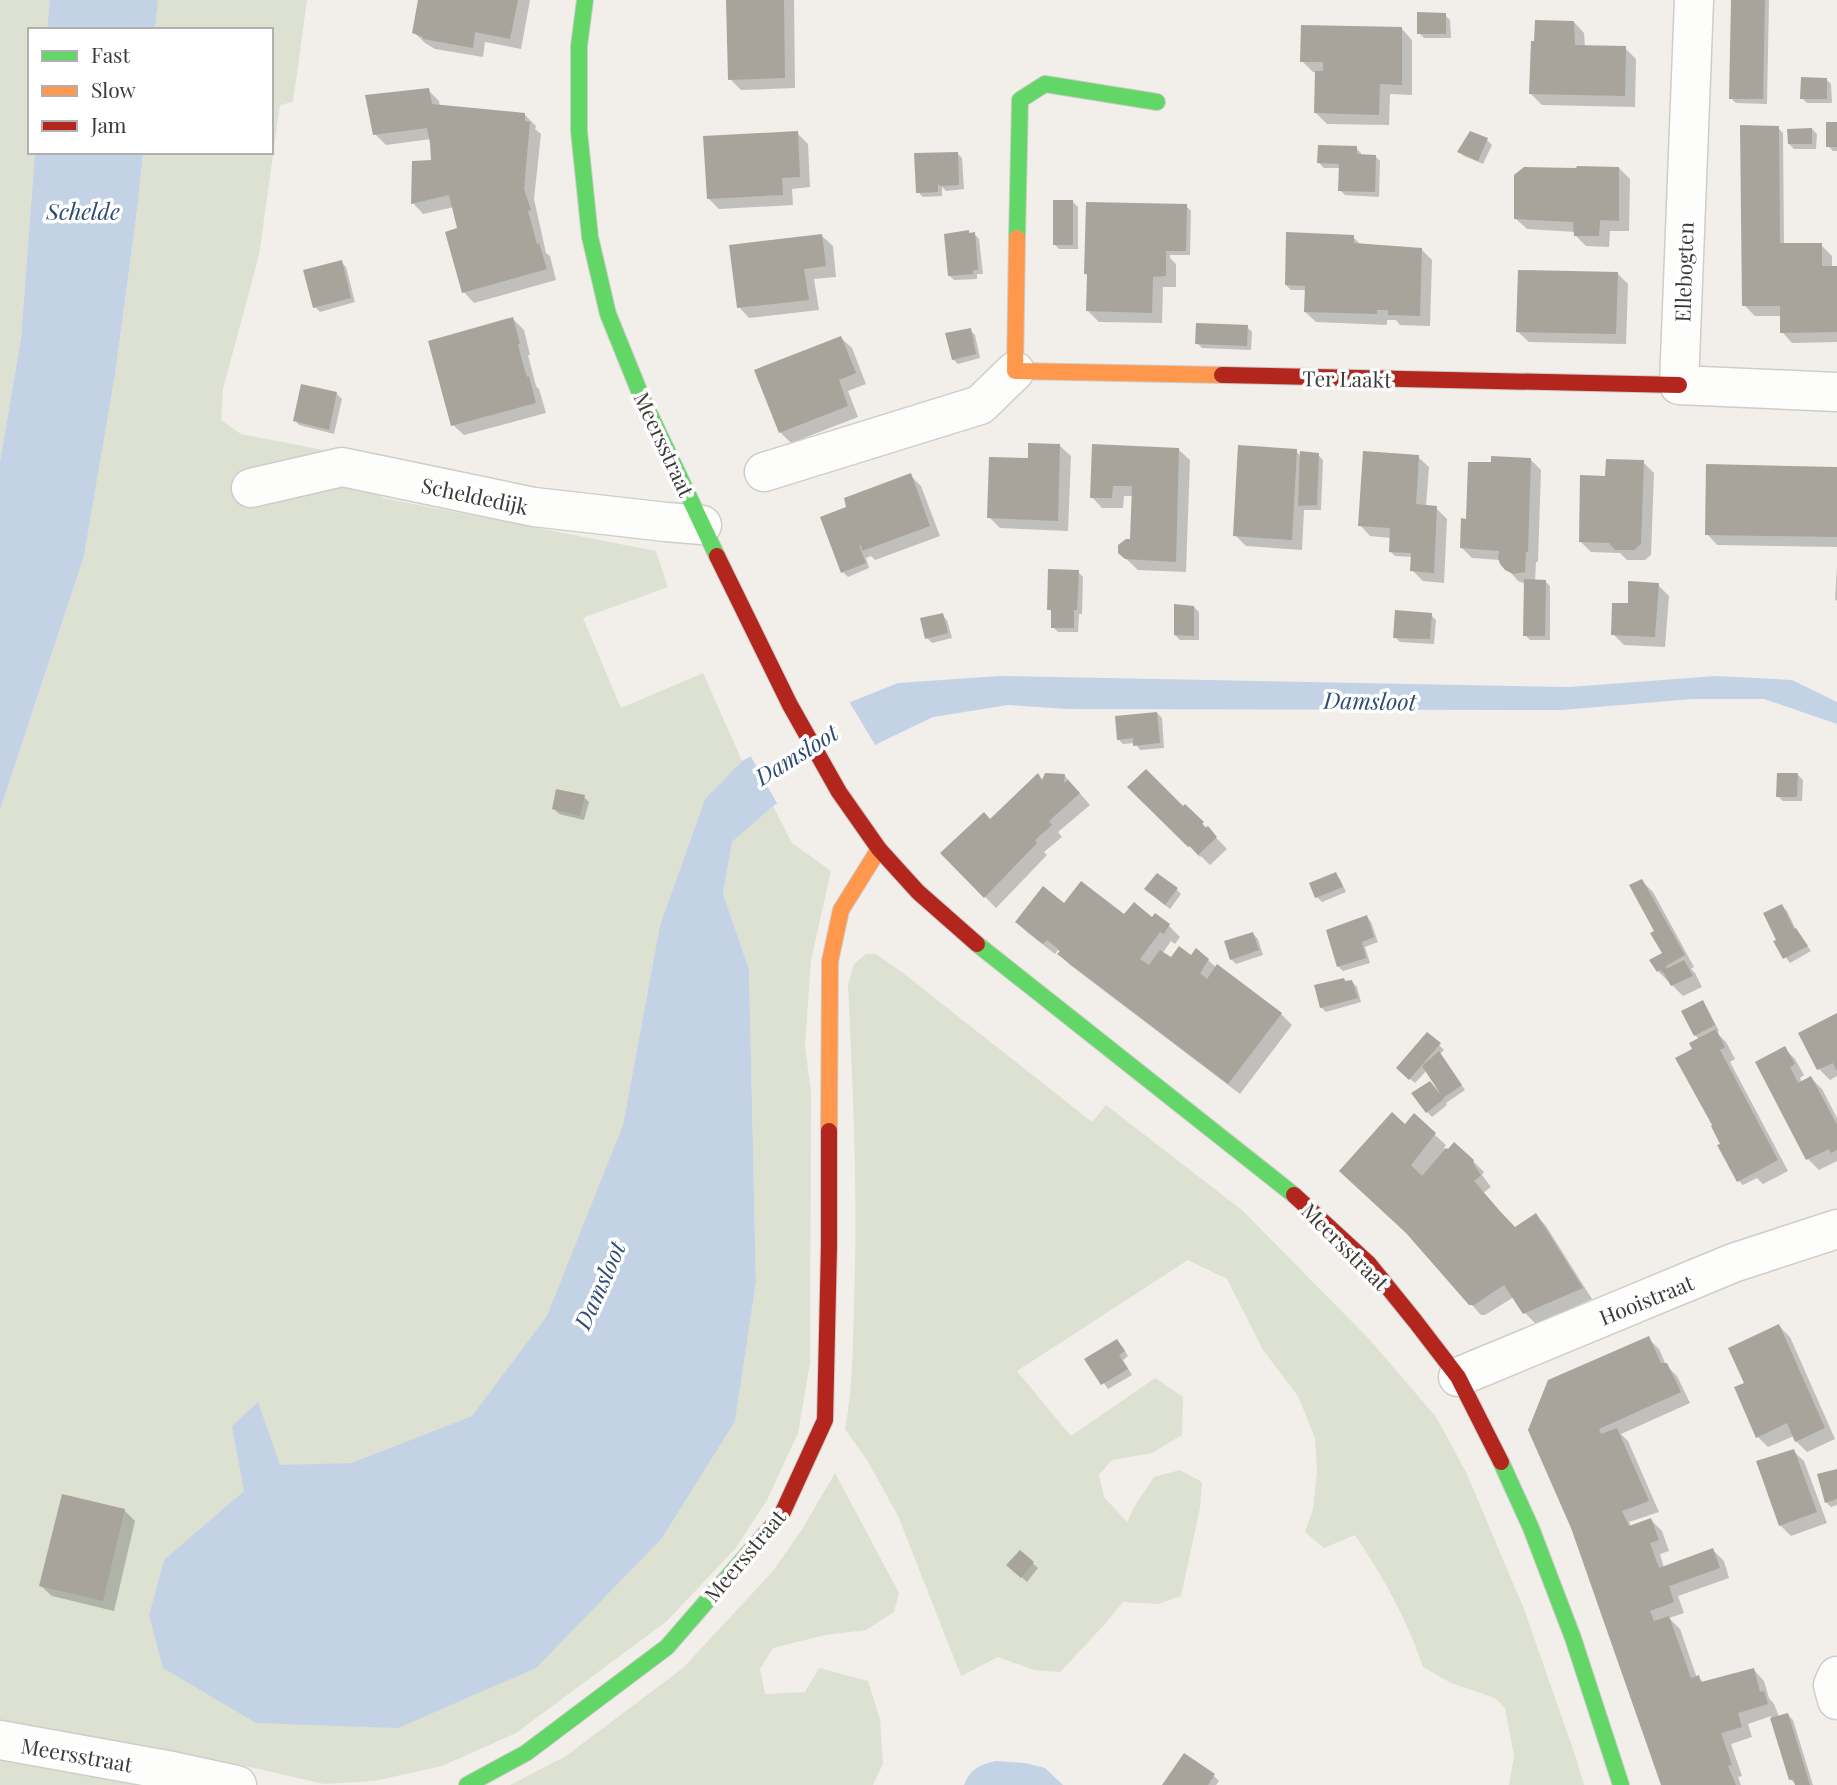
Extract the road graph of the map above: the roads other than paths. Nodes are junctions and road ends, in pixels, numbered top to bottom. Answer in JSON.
{"nodes":[{"id":1,"x":585,"y":0,"type":"edge"},
{"id":2,"x":1693,"y":0,"type":"edge"},
{"id":3,"x":1157,"y":102,"type":"dead end"},
{"id":4,"x":1015,"y":371,"type":"junction"},
{"id":5,"x":1679,"y":385,"type":"junction"},
{"id":6,"x":1837,"y":392,"type":"edge"},
{"id":7,"x":764,"y":472,"type":"dead end"},
{"id":8,"x":251,"y":488,"type":"dead end"},
{"id":9,"x":702,"y":525,"type":"junction"},
{"id":10,"x":879,"y":849,"type":"junction"},
{"id":11,"x":1837,"y":1229,"type":"edge"},
{"id":12,"x":1458,"y":1377,"type":"junction"},
{"id":13,"x":1837,"y":1676,"type":"edge"},
{"id":14,"x":1837,"y":1700,"type":"edge"},
{"id":15,"x":0,"y":1740,"type":"edge"},
{"id":16,"x":237,"y":1785,"type":"edge"},
{"id":17,"x":467,"y":1785,"type":"edge"},
{"id":18,"x":1620,"y":1785,"type":"edge"}],
"edges":[{"from":1,"to":9,"type":"street","name":"Meersstraat"},
{"from":2,"to":5,"type":"street","name":"Ellebogten"},
{"from":3,"to":4,"type":"street"},
{"from":4,"to":5,"type":"street","name":"Ter Laakt"},
{"from":4,"to":7,"type":"street"},
{"from":5,"to":6,"type":"street"},
{"from":8,"to":9,"type":"street","name":"Scheldedijk"},
{"from":9,"to":10,"type":"street","name":"Meersstraat"},
{"from":10,"to":12,"type":"street","name":"Meersstraat"},
{"from":10,"to":17,"type":"street","name":"Meersstraat"},
{"from":11,"to":12,"type":"street","name":"Hooistraat"},
{"from":12,"to":18,"type":"street","name":"Meersstraat"},
{"from":13,"to":14,"type":"street"},
{"from":15,"to":16,"type":"street","name":"Meersstraat"}]}
